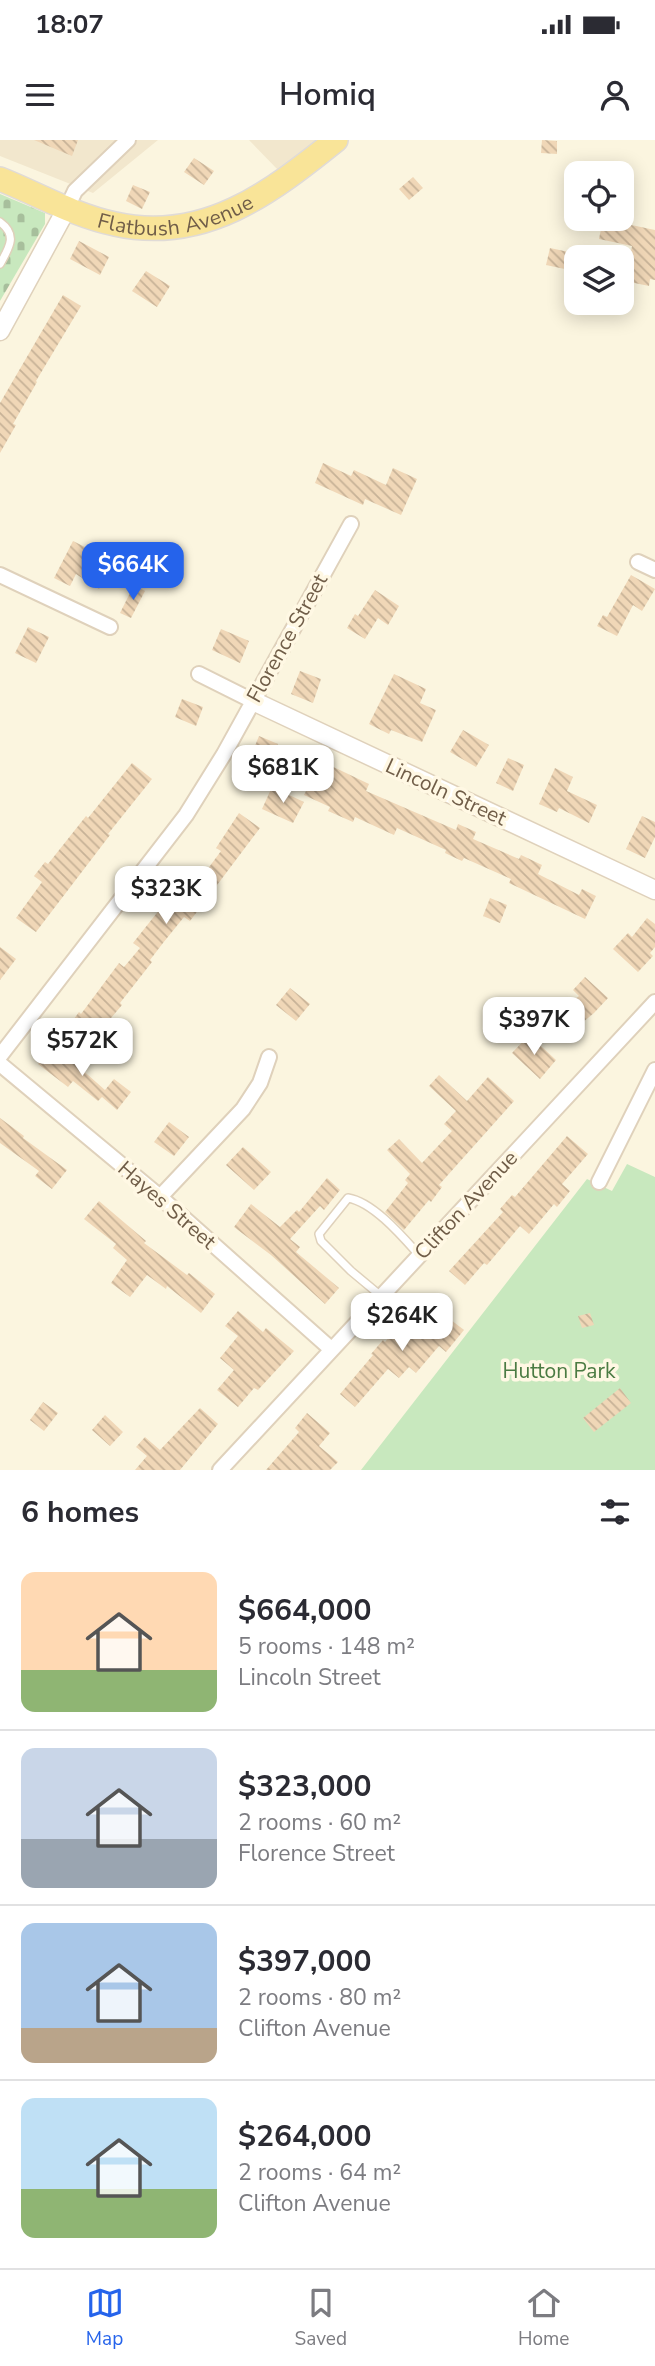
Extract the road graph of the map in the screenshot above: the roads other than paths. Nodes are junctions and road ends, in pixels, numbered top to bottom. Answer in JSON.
{"nodes":[{"id":1,"x":128,"y":140,"type":"edge"},
{"id":2,"x":336,"y":140,"type":"edge"},
{"id":3,"x":0,"y":179,"type":"edge"},
{"id":4,"x":68,"y":208,"type":"junction"},
{"id":5,"x":0,"y":222,"type":"edge"},
{"id":6,"x":0,"y":264,"type":"edge"},
{"id":7,"x":0,"y":331,"type":"edge"},
{"id":8,"x":351,"y":524,"type":"dead end"},
{"id":9,"x":638,"y":562,"type":"dead end"},
{"id":10,"x":655,"y":570,"type":"edge"},
{"id":11,"x":0,"y":575,"type":"edge"},
{"id":12,"x":110,"y":627,"type":"dead end"},
{"id":13,"x":199,"y":674,"type":"dead end"},
{"id":14,"x":253,"y":701,"type":"junction"},
{"id":15,"x":655,"y":890,"type":"edge"},
{"id":16,"x":655,"y":1002,"type":"edge"},
{"id":17,"x":0,"y":1056,"type":"edge"},
{"id":18,"x":269,"y":1057,"type":"dead end"},
{"id":19,"x":0,"y":1064,"type":"edge"},
{"id":20,"x":655,"y":1070,"type":"edge"},
{"id":21,"x":600,"y":1182,"type":"dead end"},
{"id":22,"x":160,"y":1197,"type":"junction"},
{"id":23,"x":419,"y":1255,"type":"junction"},
{"id":24,"x":381,"y":1296,"type":"junction"},
{"id":25,"x":331,"y":1349,"type":"junction"},
{"id":26,"x":220,"y":1470,"type":"edge"}],
"edges":[{"from":1,"to":4,"type":"street"},
{"from":2,"to":4,"type":"main road","name":"Flatbush Avenue"},
{"from":3,"to":4,"type":"main road","name":"Flatbush Avenue"},
{"from":4,"to":7,"type":"street"},
{"from":5,"to":6,"type":"lane"},
{"from":8,"to":14,"type":"street","name":"Florence Street"},
{"from":9,"to":10,"type":"street"},
{"from":11,"to":12,"type":"street"},
{"from":13,"to":14,"type":"street","name":"Lincoln Street"},
{"from":14,"to":15,"type":"street","name":"Lincoln Street"},
{"from":14,"to":17,"type":"street","name":"Florence Street"},
{"from":16,"to":23,"type":"street","name":"Clifton Avenue"},
{"from":18,"to":22,"type":"street"},
{"from":19,"to":22,"type":"street","name":"Hayes Street"},
{"from":20,"to":21,"type":"street"},
{"from":22,"to":25,"type":"street","name":"Hayes Street"},
{"from":23,"to":24,"type":"street","name":"Clifton Avenue"},
{"from":23,"to":24,"type":"lane"},
{"from":24,"to":25,"type":"street","name":"Clifton Avenue"},
{"from":25,"to":26,"type":"street","name":"Clifton Avenue"}]}
